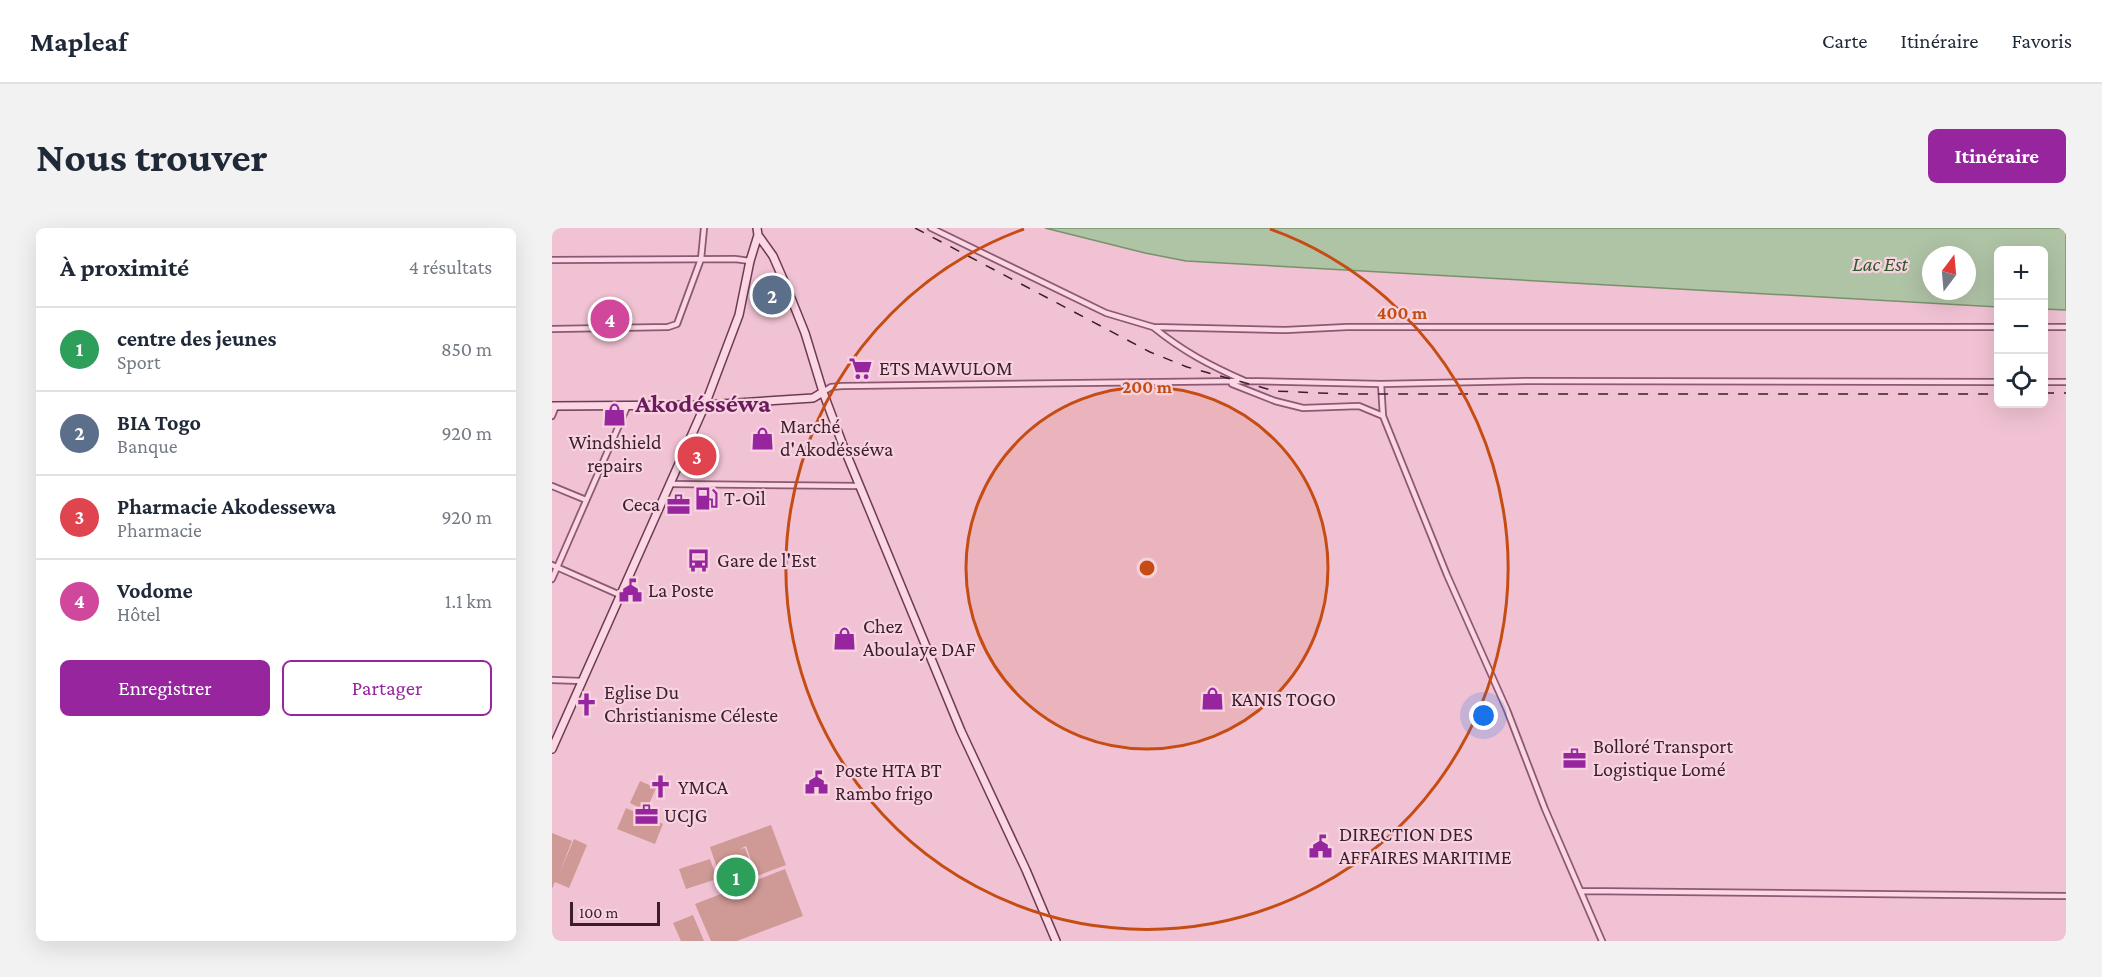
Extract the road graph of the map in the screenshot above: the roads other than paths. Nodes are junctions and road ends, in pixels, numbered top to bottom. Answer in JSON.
{"nodes":[{"id":1,"x":704,"y":228,"type":"edge"},
{"id":2,"x":931,"y":228,"type":"edge"},
{"id":3,"x":758,"y":232,"type":"edge"},
{"id":4,"x":701,"y":259,"type":"junction"},
{"id":5,"x":552,"y":260,"type":"edge"},
{"id":6,"x":750,"y":261,"type":"junction"},
{"id":7,"x":1152,"y":327,"type":"junction"},
{"id":8,"x":1994,"y":327,"type":"edge"},
{"id":9,"x":2048,"y":327,"type":"edge"},
{"id":10,"x":2066,"y":327,"type":"edge"},
{"id":11,"x":552,"y":329,"type":"edge"},
{"id":12,"x":1245,"y":381,"type":"junction"},
{"id":13,"x":1227,"y":382,"type":"junction"},
{"id":14,"x":1994,"y":382,"type":"edge"},
{"id":15,"x":2048,"y":382,"type":"edge"},
{"id":16,"x":2066,"y":382,"type":"edge"},
{"id":17,"x":1381,"y":384,"type":"junction"},
{"id":18,"x":823,"y":392,"type":"junction"},
{"id":19,"x":705,"y":405,"type":"junction"},
{"id":20,"x":554,"y":406,"type":"edge"},
{"id":21,"x":627,"y":406,"type":"junction"},
{"id":22,"x":552,"y":416,"type":"edge"},
{"id":23,"x":1383,"y":417,"type":"junction"},
{"id":24,"x":670,"y":484,"type":"junction"},
{"id":25,"x":552,"y":486,"type":"edge"},
{"id":26,"x":860,"y":486,"type":"junction"},
{"id":27,"x":586,"y":500,"type":"junction"},
{"id":28,"x":554,"y":566,"type":"edge"},
{"id":29,"x":552,"y":579,"type":"edge"},
{"id":30,"x":620,"y":595,"type":"junction"},
{"id":31,"x":552,"y":680,"type":"edge"},
{"id":32,"x":582,"y":681,"type":"junction"},
{"id":33,"x":554,"y":739,"type":"edge"},
{"id":34,"x":552,"y":749,"type":"edge"},
{"id":35,"x":1581,"y":891,"type":"junction"},
{"id":36,"x":2066,"y":896,"type":"edge"},
{"id":37,"x":1056,"y":941,"type":"edge"},
{"id":38,"x":1602,"y":941,"type":"edge"}],
"edges":[{"from":1,"to":4,"type":"street"},
{"from":2,"to":7,"type":"street"},
{"from":3,"to":6,"type":"street"},
{"from":3,"to":18,"type":"street"},
{"from":4,"to":5,"type":"street"},
{"from":4,"to":6,"type":"street"},
{"from":4,"to":11,"type":"street"},
{"from":6,"to":19,"type":"street"},
{"from":7,"to":8,"type":"street"},
{"from":7,"to":12,"type":"street"},
{"from":9,"to":10,"type":"street"},
{"from":12,"to":13,"type":"street"},
{"from":12,"to":17,"type":"street"},
{"from":13,"to":18,"type":"street"},
{"from":13,"to":23,"type":"street"},
{"from":14,"to":17,"type":"street"},
{"from":15,"to":16,"type":"street"},
{"from":17,"to":23,"type":"street"},
{"from":18,"to":19,"type":"street"},
{"from":18,"to":26,"type":"street"},
{"from":19,"to":21,"type":"street"},
{"from":19,"to":24,"type":"street"},
{"from":20,"to":21,"type":"street"},
{"from":20,"to":22,"type":"street"},
{"from":21,"to":27,"type":"street"},
{"from":23,"to":35,"type":"street"},
{"from":24,"to":26,"type":"street"},
{"from":24,"to":30,"type":"street"},
{"from":25,"to":27,"type":"street"},
{"from":26,"to":37,"type":"street"},
{"from":27,"to":28,"type":"street"},
{"from":28,"to":29,"type":"street"},
{"from":28,"to":30,"type":"street"},
{"from":30,"to":32,"type":"street"},
{"from":31,"to":32,"type":"street"},
{"from":32,"to":33,"type":"street"},
{"from":33,"to":34,"type":"street"},
{"from":35,"to":36,"type":"street"},
{"from":35,"to":38,"type":"street"}]}
